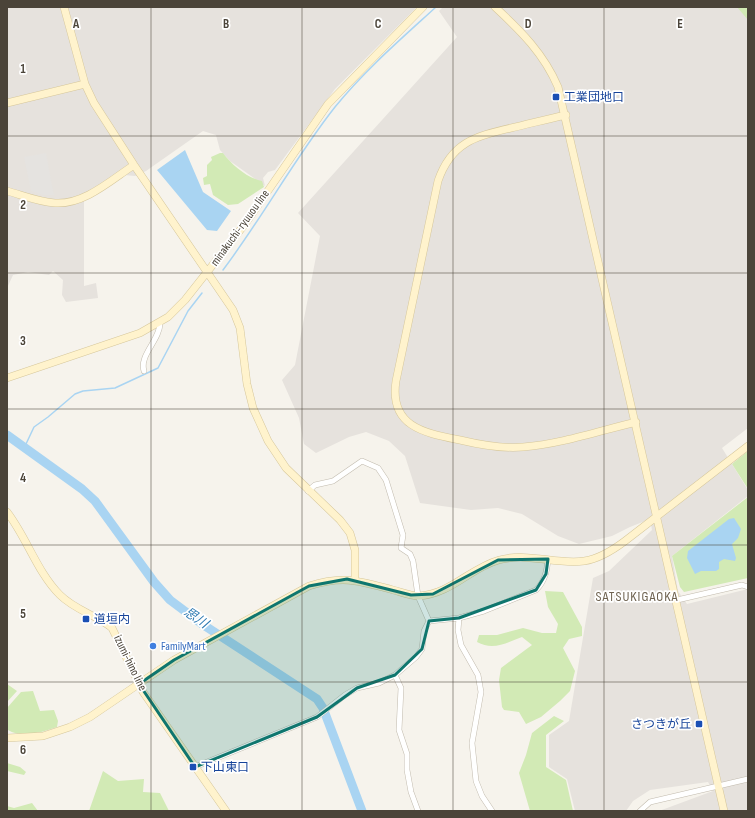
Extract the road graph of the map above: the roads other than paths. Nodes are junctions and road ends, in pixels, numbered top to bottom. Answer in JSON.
{"nodes":[{"id":1,"x":64,"y":7,"type":"edge"},
{"id":2,"x":423,"y":7,"type":"edge"},
{"id":3,"x":495,"y":7,"type":"edge"},
{"id":4,"x":85,"y":84,"type":"junction"},
{"id":5,"x":7,"y":103,"type":"edge"},
{"id":6,"x":566,"y":115,"type":"junction"},
{"id":7,"x":134,"y":165,"type":"junction"},
{"id":8,"x":7,"y":191,"type":"edge"},
{"id":9,"x":208,"y":272,"type":"junction"},
{"id":10,"x":160,"y":323,"type":"junction"},
{"id":11,"x":144,"y":371,"type":"dead end"},
{"id":12,"x":7,"y":378,"type":"edge"},
{"id":13,"x":636,"y":422,"type":"junction"},
{"id":14,"x":748,"y":446,"type":"edge"},
{"id":15,"x":308,"y":491,"type":"junction"},
{"id":16,"x":7,"y":512,"type":"edge"},
{"id":17,"x":658,"y":516,"type":"junction"},
{"id":18,"x":548,"y":559,"type":"junction"},
{"id":19,"x":355,"y":580,"type":"junction"},
{"id":20,"x":747,"y":586,"type":"edge"},
{"id":21,"x":418,"y":596,"type":"junction"},
{"id":22,"x":677,"y":600,"type":"junction"},
{"id":23,"x":459,"y":618,"type":"junction"},
{"id":24,"x":429,"y":621,"type":"junction"},
{"id":25,"x":395,"y":675,"type":"junction"},
{"id":26,"x":139,"y":684,"type":"junction"},
{"id":27,"x":7,"y":738,"type":"edge"},
{"id":28,"x":196,"y":767,"type":"junction"},
{"id":29,"x":748,"y":779,"type":"edge"},
{"id":30,"x":719,"y":786,"type":"junction"},
{"id":31,"x":226,"y":811,"type":"edge"},
{"id":32,"x":418,"y":811,"type":"edge"},
{"id":33,"x":492,"y":811,"type":"edge"},
{"id":34,"x":640,"y":811,"type":"edge"},
{"id":35,"x":724,"y":811,"type":"edge"}],
"edges":[{"from":1,"to":4,"type":"street"},
{"from":2,"to":9,"type":"street","name":"minakuchi-ryuuou line"},
{"from":3,"to":6,"type":"street"},
{"from":4,"to":5,"type":"street"},
{"from":4,"to":7,"type":"street"},
{"from":6,"to":13,"type":"street"},
{"from":6,"to":13,"type":"street"},
{"from":7,"to":8,"type":"street"},
{"from":7,"to":9,"type":"street"},
{"from":9,"to":10,"type":"street","name":"minakuchi-ryuuou line"},
{"from":9,"to":15,"type":"street"},
{"from":10,"to":11,"type":"street"},
{"from":10,"to":12,"type":"street","name":"minakuchi-ryuuou line"},
{"from":13,"to":17,"type":"street"},
{"from":14,"to":17,"type":"street"},
{"from":15,"to":19,"type":"street"},
{"from":15,"to":21,"type":"street"},
{"from":16,"to":26,"type":"street","name":"izumi-hino line"},
{"from":17,"to":18,"type":"street"},
{"from":17,"to":22,"type":"street"},
{"from":18,"to":21,"type":"street"},
{"from":18,"to":23,"type":"street"},
{"from":19,"to":21,"type":"street"},
{"from":19,"to":26,"type":"street"},
{"from":20,"to":22,"type":"street"},
{"from":21,"to":24,"type":"street"},
{"from":22,"to":30,"type":"street"},
{"from":23,"to":24,"type":"street"},
{"from":23,"to":33,"type":"street"},
{"from":24,"to":25,"type":"street"},
{"from":25,"to":28,"type":"street"},
{"from":25,"to":32,"type":"street"},
{"from":26,"to":27,"type":"street"},
{"from":26,"to":28,"type":"street","name":"izumi-hino line"},
{"from":28,"to":31,"type":"street","name":"izumi-hino line"},
{"from":29,"to":30,"type":"street"},
{"from":30,"to":34,"type":"street"},
{"from":30,"to":35,"type":"street"}]}
